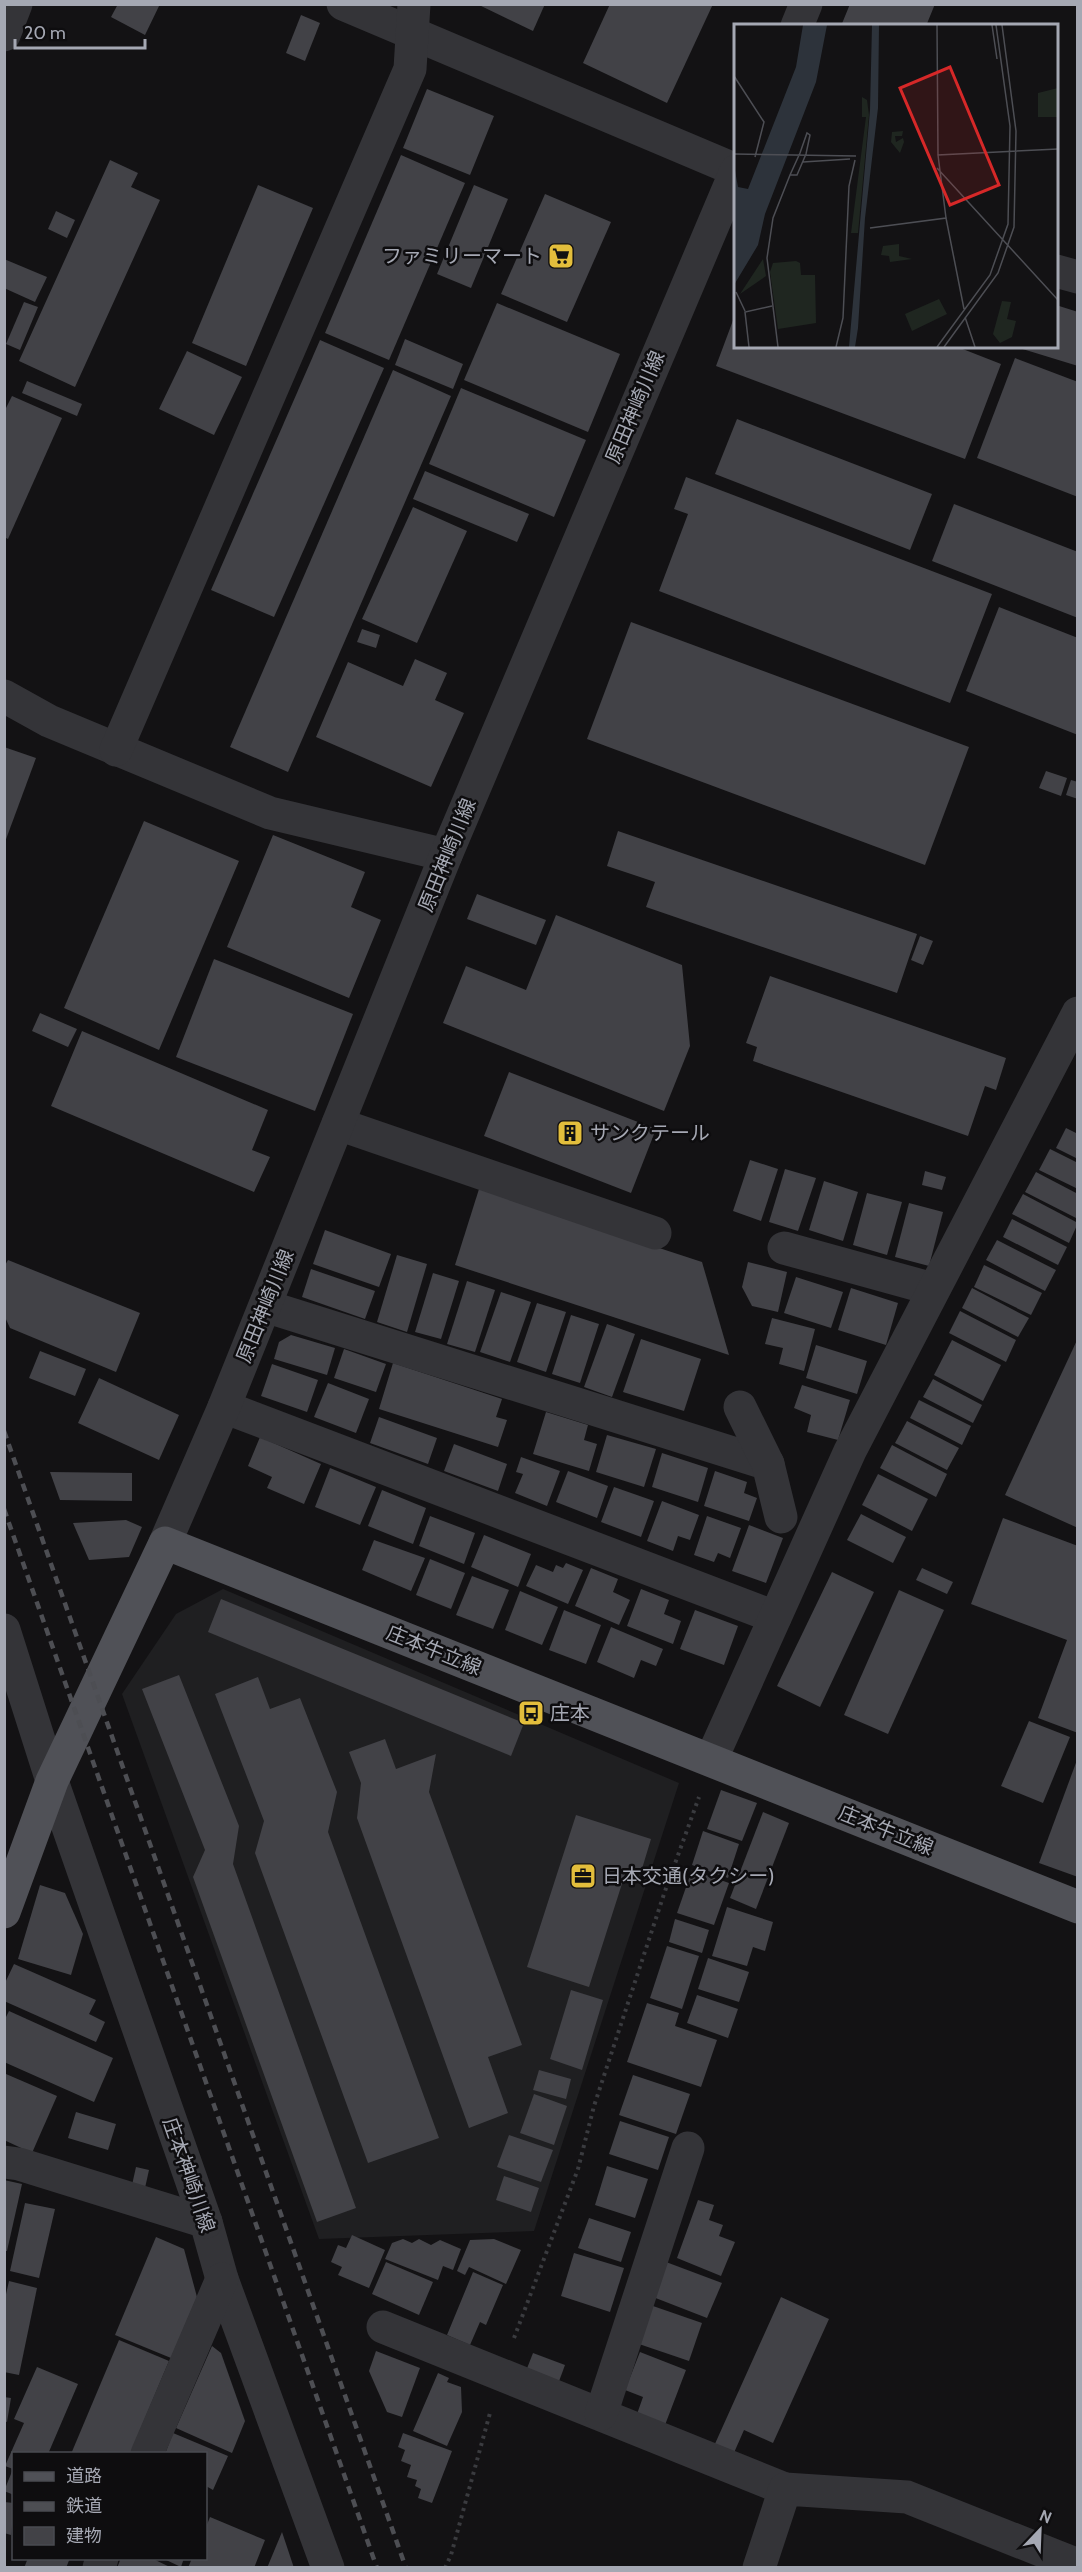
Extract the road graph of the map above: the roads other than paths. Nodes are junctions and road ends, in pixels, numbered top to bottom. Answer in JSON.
{"nodes":[{"id":1,"x":16,"y":4,"type":"edge"},
{"id":2,"x":343,"y":4,"type":"edge"},
{"id":3,"x":806,"y":4,"type":"edge"},
{"id":4,"x":413,"y":19,"type":"edge"},
{"id":5,"x":798,"y":24,"type":"edge"},
{"id":6,"x":4,"y":35,"type":"edge"},
{"id":7,"x":734,"y":170,"type":"edge"},
{"id":8,"x":734,"y":172,"type":"edge"},
{"id":9,"x":1058,"y":272,"type":"edge"},
{"id":10,"x":1077,"y":277,"type":"edge"},
{"id":11,"x":4,"y":696,"type":"edge"},
{"id":12,"x":116,"y":750,"type":"junction"},
{"id":13,"x":446,"y":855,"type":"junction"},
{"id":14,"x":1077,"y":1013,"type":"edge"},
{"id":15,"x":338,"y":1124,"type":"junction"},
{"id":16,"x":655,"y":1233,"type":"dead end"},
{"id":17,"x":784,"y":1248,"type":"dead end"},
{"id":18,"x":933,"y":1289,"type":"junction"},
{"id":19,"x":265,"y":1306,"type":"junction"},
{"id":20,"x":224,"y":1407,"type":"junction"},
{"id":21,"x":740,"y":1407,"type":"dead end"},
{"id":22,"x":768,"y":1464,"type":"junction"},
{"id":23,"x":781,"y":1517,"type":"dead end"},
{"id":24,"x":165,"y":1543,"type":"junction"},
{"id":25,"x":775,"y":1617,"type":"junction"},
{"id":26,"x":4,"y":1630,"type":"edge"},
{"id":27,"x":11,"y":1670,"type":"edge"},
{"id":28,"x":711,"y":1760,"type":"junction"},
{"id":29,"x":52,"y":1781,"type":"junction"},
{"id":30,"x":1077,"y":1908,"type":"edge"},
{"id":31,"x":4,"y":1912,"type":"edge"},
{"id":32,"x":688,"y":2148,"type":"dead end"},
{"id":33,"x":4,"y":2162,"type":"edge"},
{"id":34,"x":206,"y":2222,"type":"junction"},
{"id":35,"x":222,"y":2279,"type":"junction"},
{"id":36,"x":382,"y":2327,"type":"dead end"},
{"id":37,"x":601,"y":2414,"type":"junction"},
{"id":38,"x":148,"y":2452,"type":"edge"},
{"id":39,"x":785,"y":2489,"type":"junction"},
{"id":40,"x":1077,"y":2565,"type":"edge"},
{"id":41,"x":328,"y":2568,"type":"edge"},
{"id":42,"x":759,"y":2568,"type":"edge"}],
"edges":[{"from":1,"to":6,"type":"street"},
{"from":2,"to":4,"type":"street"},
{"from":3,"to":5,"type":"street"},
{"from":4,"to":7,"type":"street"},
{"from":4,"to":12,"type":"street"},
{"from":8,"to":13,"type":"street","name":"原田神崎川線"},
{"from":9,"to":10,"type":"street"},
{"from":11,"to":12,"type":"street"},
{"from":12,"to":13,"type":"street"},
{"from":13,"to":15,"type":"street","name":"原田神崎川線"},
{"from":14,"to":18,"type":"street"},
{"from":15,"to":16,"type":"street"},
{"from":15,"to":19,"type":"street","name":"原田神崎川線"},
{"from":17,"to":18,"type":"street"},
{"from":18,"to":25,"type":"street"},
{"from":19,"to":20,"type":"street","name":"原田神崎川線"},
{"from":19,"to":22,"type":"street"},
{"from":20,"to":24,"type":"street","name":"原田神崎川線"},
{"from":20,"to":25,"type":"street"},
{"from":21,"to":22,"type":"street"},
{"from":22,"to":23,"type":"street"},
{"from":24,"to":28,"type":"main road","name":"庄本牛立線"},
{"from":24,"to":29,"type":"main road"},
{"from":25,"to":28,"type":"street"},
{"from":26,"to":27,"type":"street","name":"庄本神崎川線"},
{"from":27,"to":29,"type":"street","name":"庄本神崎川線"},
{"from":28,"to":30,"type":"main road","name":"庄本牛立線"},
{"from":29,"to":31,"type":"main road"},
{"from":29,"to":34,"type":"street","name":"庄本神崎川線"},
{"from":32,"to":37,"type":"street"},
{"from":33,"to":34,"type":"street"},
{"from":34,"to":35,"type":"street","name":"庄本神崎川線"},
{"from":35,"to":38,"type":"street"},
{"from":35,"to":41,"type":"street","name":"庄本神崎川線"},
{"from":36,"to":37,"type":"street"},
{"from":37,"to":39,"type":"street"},
{"from":39,"to":40,"type":"street"},
{"from":39,"to":42,"type":"street"}]}
